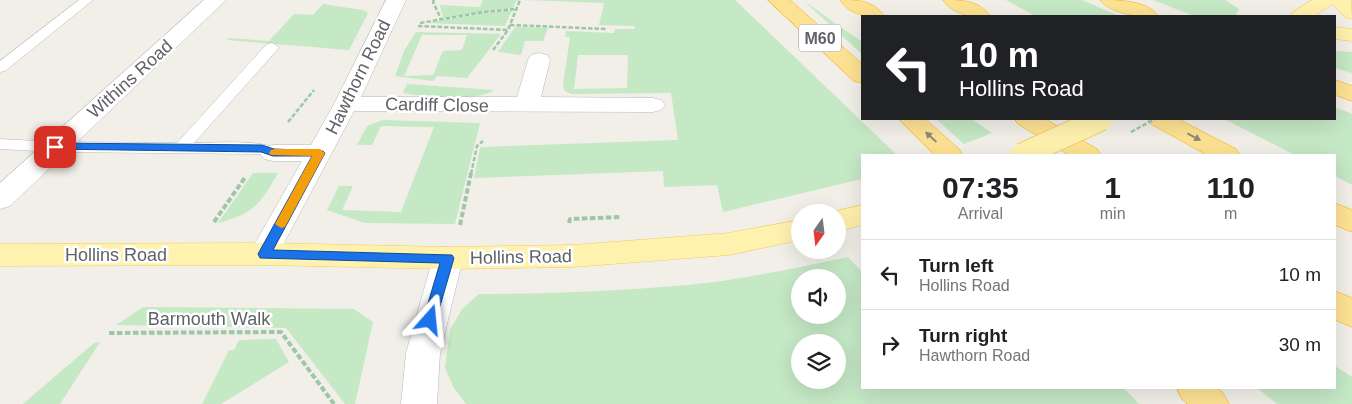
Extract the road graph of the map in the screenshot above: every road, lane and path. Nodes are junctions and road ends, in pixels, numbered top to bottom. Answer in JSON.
{"nodes":[{"id":1,"x":87,"y":0,"type":"edge"},
{"id":2,"x":216,"y":0,"type":"edge"},
{"id":3,"x":396,"y":0,"type":"edge"},
{"id":4,"x":434,"y":0,"type":"edge"},
{"id":5,"x":520,"y":0,"type":"edge"},
{"id":6,"x":778,"y":0,"type":"edge"},
{"id":7,"x":850,"y":0,"type":"edge"},
{"id":8,"x":953,"y":0,"type":"edge"},
{"id":9,"x":1110,"y":0,"type":"edge"},
{"id":10,"x":1326,"y":0,"type":"edge"},
{"id":11,"x":1340,"y":0,"type":"edge"},
{"id":12,"x":516,"y":9,"type":"junction"},
{"id":13,"x":1352,"y":13,"type":"edge"},
{"id":14,"x":872,"y":15,"type":"edge"},
{"id":15,"x":978,"y":15,"type":"edge"},
{"id":16,"x":1146,"y":15,"type":"edge"},
{"id":17,"x":1302,"y":15,"type":"edge"},
{"id":18,"x":441,"y":19,"type":"junction"},
{"id":19,"x":510,"y":25,"type":"junction"},
{"id":20,"x":557,"y":26,"type":"junction"},
{"id":21,"x":607,"y":29,"type":"dead end"},
{"id":22,"x":508,"y":30,"type":"junction"},
{"id":23,"x":556,"y":33,"type":"dead end"},
{"id":24,"x":1336,"y":34,"type":"edge"},
{"id":25,"x":1352,"y":35,"type":"edge"},
{"id":26,"x":272,"y":47,"type":"dead end"},
{"id":27,"x":493,"y":50,"type":"dead end"},
{"id":28,"x":539,"y":60,"type":"dead end"},
{"id":29,"x":0,"y":68,"type":"edge"},
{"id":30,"x":861,"y":75,"type":"edge"},
{"id":31,"x":1336,"y":87,"type":"edge"},
{"id":32,"x":315,"y":89,"type":"dead end"},
{"id":33,"x":1352,"y":94,"type":"edge"},
{"id":34,"x":346,"y":104,"type":"junction"},
{"id":35,"x":653,"y":105,"type":"dead end"},
{"id":36,"x":527,"y":106,"type":"junction"},
{"id":37,"x":912,"y":120,"type":"edge"},
{"id":38,"x":1029,"y":120,"type":"edge"},
{"id":39,"x":1099,"y":120,"type":"edge"},
{"id":40,"x":1162,"y":120,"type":"edge"},
{"id":41,"x":287,"y":123,"type":"dead end"},
{"id":42,"x":483,"y":142,"type":"dead end"},
{"id":43,"x":0,"y":144,"type":"edge"},
{"id":44,"x":55,"y":147,"type":"junction"},
{"id":45,"x":180,"y":148,"type":"junction"},
{"id":46,"x":273,"y":153,"type":"joint"},
{"id":47,"x":320,"y":153,"type":"junction"},
{"id":48,"x":949,"y":154,"type":"edge"},
{"id":49,"x":1024,"y":154,"type":"edge"},
{"id":50,"x":1086,"y":154,"type":"edge"},
{"id":51,"x":1225,"y":154,"type":"edge"},
{"id":52,"x":247,"y":175,"type":"dead end"},
{"id":53,"x":0,"y":198,"type":"edge"},
{"id":54,"x":1336,"y":214,"type":"edge"},
{"id":55,"x":861,"y":215,"type":"edge"},
{"id":56,"x":846,"y":219,"type":"edge"},
{"id":57,"x":1352,"y":222,"type":"edge"},
{"id":58,"x":208,"y":230,"type":"dead end"},
{"id":59,"x":791,"y":232,"type":"edge"},
{"id":60,"x":453,"y":246,"type":"junction"},
{"id":61,"x":264,"y":254,"type":"junction"},
{"id":62,"x":0,"y":255,"type":"edge"},
{"id":63,"x":1336,"y":305,"type":"edge"},
{"id":64,"x":1352,"y":314,"type":"edge"},
{"id":65,"x":109,"y":332,"type":"dead end"},
{"id":66,"x":1195,"y":389,"type":"edge"},
{"id":67,"x":334,"y":404,"type":"edge"},
{"id":68,"x":419,"y":404,"type":"edge"},
{"id":69,"x":1211,"y":404,"type":"edge"}],
"edges":[{"from":1,"to":29,"type":"lane"},
{"from":2,"to":44,"type":"street","name":"Withins Road"},
{"from":3,"to":34,"type":"street","name":"Hawthorn Road"},
{"from":4,"to":18,"type":"path"},
{"from":5,"to":12,"type":"path"},
{"from":6,"to":30,"type":"highway","number":"M60"},
{"from":7,"to":14,"type":"highway","number":"M60"},
{"from":8,"to":15,"type":"highway"},
{"from":9,"to":16,"type":"highway"},
{"from":10,"to":17,"type":"main road"},
{"from":11,"to":13,"type":"main road"},
{"from":12,"to":18,"type":"path"},
{"from":12,"to":19,"type":"path"},
{"from":18,"to":22,"type":"path"},
{"from":19,"to":20,"type":"path"},
{"from":19,"to":22,"type":"path"},
{"from":20,"to":21,"type":"path"},
{"from":20,"to":23,"type":"path"},
{"from":22,"to":27,"type":"path"},
{"from":24,"to":25,"type":"main road"},
{"from":26,"to":45,"type":"lane"},
{"from":28,"to":36,"type":"street"},
{"from":31,"to":33,"type":"highway"},
{"from":32,"to":41,"type":"path"},
{"from":34,"to":36,"type":"street","name":"Cardiff Close"},
{"from":34,"to":47,"type":"street","name":"Hawthorn Road"},
{"from":35,"to":36,"type":"street","name":"Cardiff Close"},
{"from":48,"to":37,"type":"highway","one_way":true},
{"from":38,"to":50,"type":"highway"},
{"from":39,"to":49,"type":"main road","bridge":true},
{"from":40,"to":51,"type":"highway","one_way":true},
{"from":42,"to":60,"type":"path"},
{"from":43,"to":44,"type":"lane"},
{"from":44,"to":45,"type":"lane"},
{"from":44,"to":53,"type":"street","name":"Withins Road"},
{"from":45,"to":46,"type":"lane"},
{"from":46,"to":47,"type":"street","name":"Hawthorn Road"},
{"from":47,"to":61,"type":"street","name":"Hawthorn Road"},
{"from":52,"to":58,"type":"path"},
{"from":54,"to":57,"type":"highway"},
{"from":55,"to":56,"type":"main road"},
{"from":59,"to":60,"type":"main road","name":"Hollins Road"},
{"from":60,"to":61,"type":"main road","name":"Hollins Road"},
{"from":60,"to":68,"type":"street"},
{"from":61,"to":62,"type":"main road","name":"Hollins Road"},
{"from":63,"to":64,"type":"highway"},
{"from":65,"to":67,"type":"path","name":"Barmouth Walk"},
{"from":66,"to":69,"type":"highway"}]}
